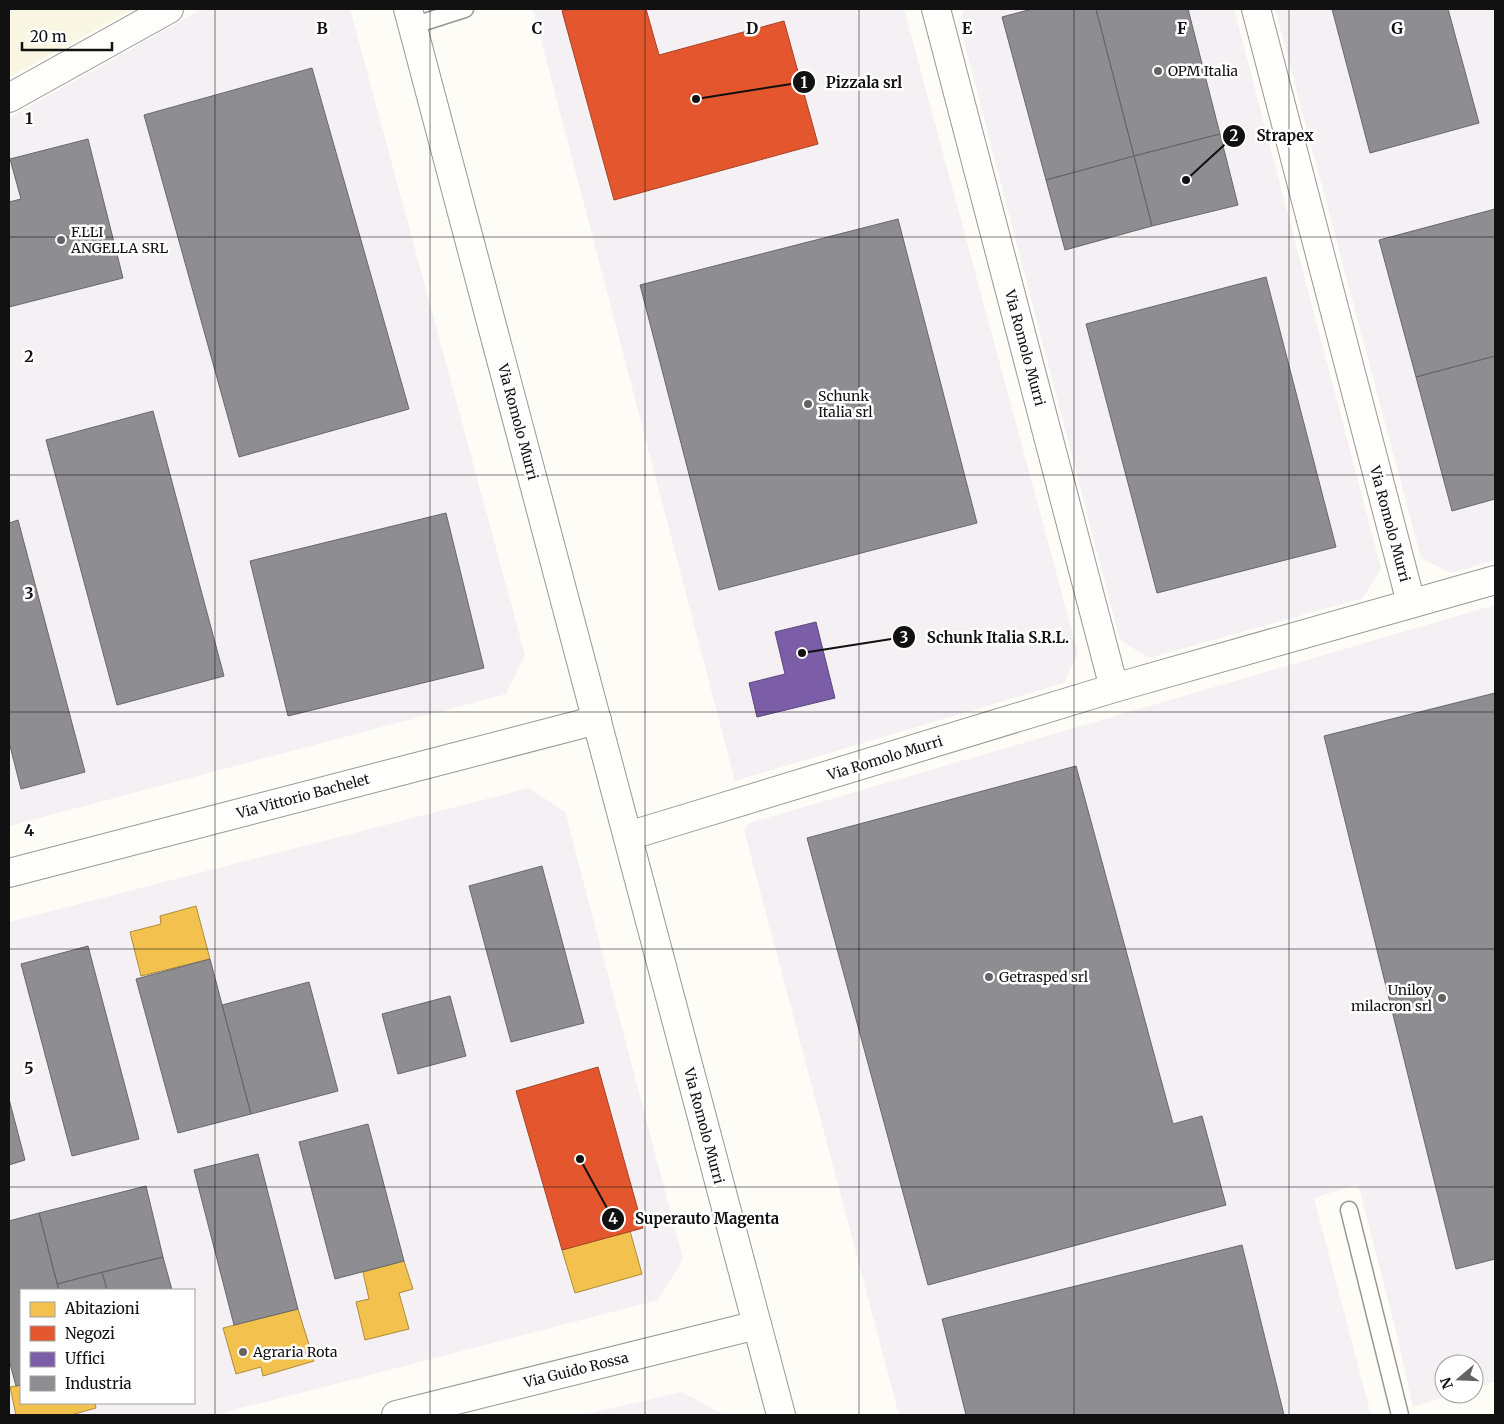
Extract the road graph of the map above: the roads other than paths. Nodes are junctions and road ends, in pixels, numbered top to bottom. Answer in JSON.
{"nodes":[{"id":1,"x":169,"y":9,"type":"edge"},
{"id":2,"x":465,"y":9,"type":"edge"},
{"id":3,"x":936,"y":9,"type":"edge"},
{"id":4,"x":1256,"y":9,"type":"edge"},
{"id":5,"x":410,"y":17,"type":"edge"},
{"id":6,"x":9,"y":98,"type":"edge"},
{"id":7,"x":1495,"y":580,"type":"edge"},
{"id":8,"x":1411,"y":604,"type":"junction"},
{"id":9,"x":1114,"y":688,"type":"junction"},
{"id":10,"x":597,"y":720,"type":"junction"},
{"id":11,"x":628,"y":836,"type":"junction"},
{"id":12,"x":9,"y":873,"type":"edge"},
{"id":13,"x":1350,"y":1210,"type":"dead end"},
{"id":14,"x":757,"y":1325,"type":"junction"},
{"id":15,"x":396,"y":1415,"type":"edge"},
{"id":16,"x":781,"y":1415,"type":"edge"},
{"id":17,"x":1400,"y":1415,"type":"edge"}],
"edges":[{"from":1,"to":6,"type":"street"},
{"from":2,"to":5,"type":"lane"},
{"from":3,"to":9,"type":"street","name":"Via Romolo Murri"},
{"from":4,"to":8,"type":"street","name":"Via Romolo Murri"},
{"from":5,"to":10,"type":"street","name":"Via Romolo Murri"},
{"from":7,"to":8,"type":"street","name":"Via Romolo Murri"},
{"from":8,"to":9,"type":"street","name":"Via Romolo Murri"},
{"from":9,"to":11,"type":"street","name":"Via Romolo Murri"},
{"from":10,"to":11,"type":"street","name":"Via Romolo Murri"},
{"from":10,"to":12,"type":"street","name":"Via Vittorio Bachelet"},
{"from":11,"to":14,"type":"street","name":"Via Romolo Murri"},
{"from":13,"to":17,"type":"lane"},
{"from":14,"to":15,"type":"street","name":"Via Guido Rossa"},
{"from":14,"to":16,"type":"street","name":"Via Romolo Murri"}]}
